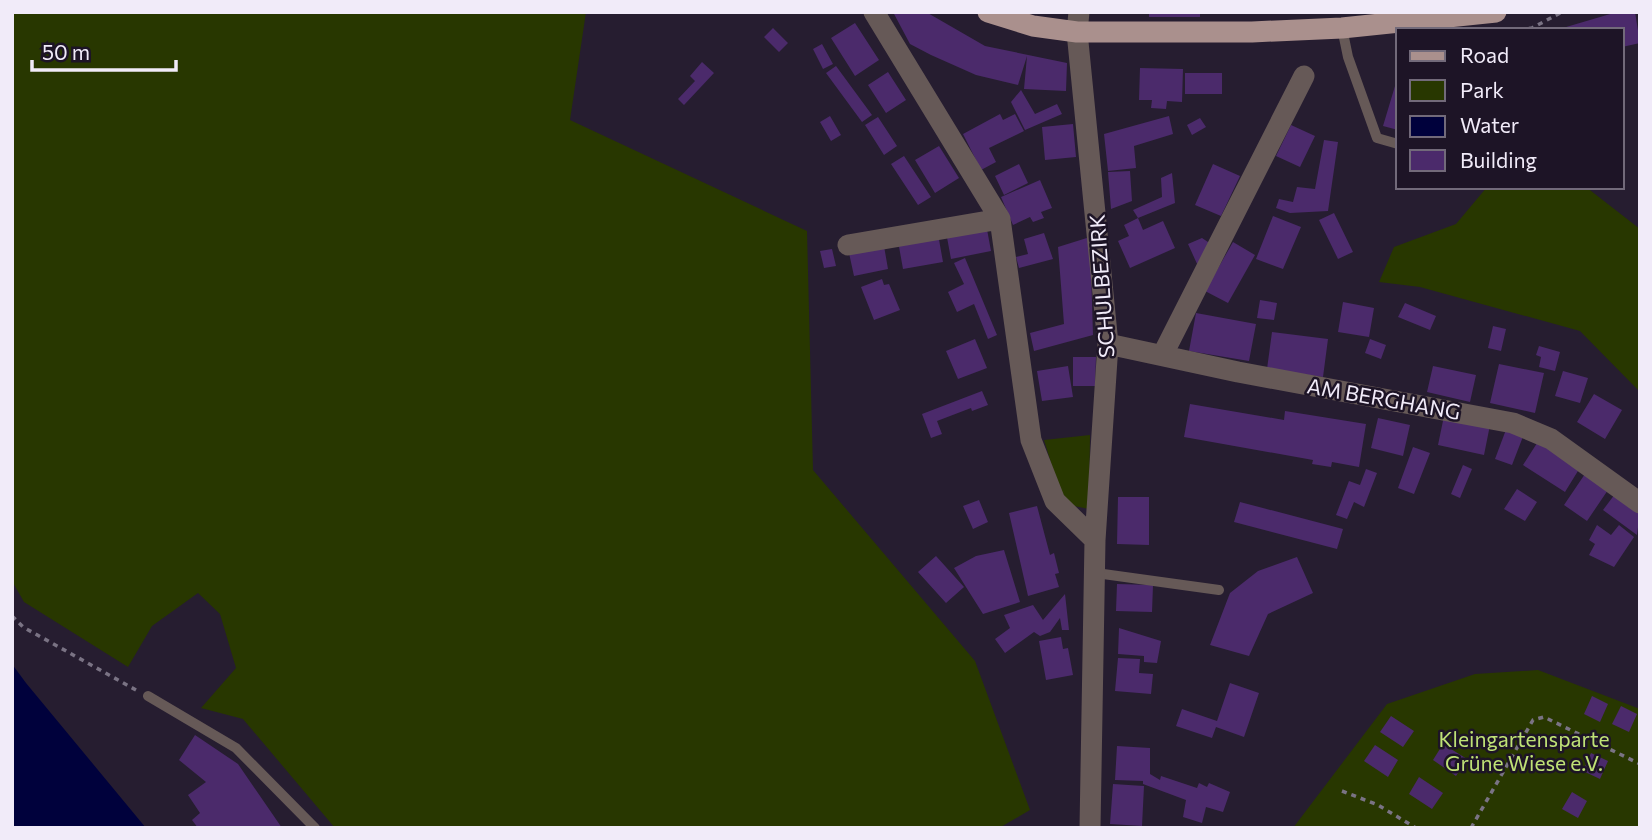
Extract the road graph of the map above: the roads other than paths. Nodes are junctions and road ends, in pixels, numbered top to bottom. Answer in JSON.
{"nodes":[{"id":1,"x":874,"y":12,"type":"edge"},
{"id":2,"x":988,"y":12,"type":"edge"},
{"id":3,"x":1496,"y":12,"type":"edge"},
{"id":4,"x":1078,"y":22,"type":"edge"},
{"id":5,"x":1342,"y":28,"type":"junction"},
{"id":6,"x":1304,"y":76,"type":"dead end"},
{"id":7,"x":1396,"y":143,"type":"edge"},
{"id":8,"x":1000,"y":219,"type":"junction"},
{"id":9,"x":848,"y":245,"type":"dead end"},
{"id":10,"x":1108,"y":344,"type":"junction"},
{"id":11,"x":1163,"y":354,"type":"junction"},
{"id":12,"x":1640,"y":503,"type":"edge"},
{"id":13,"x":1094,"y":540,"type":"junction"},
{"id":14,"x":1096,"y":573,"type":"junction"},
{"id":15,"x":1219,"y":590,"type":"dead end"},
{"id":16,"x":148,"y":696,"type":"road end"},
{"id":17,"x":315,"y":828,"type":"edge"},
{"id":18,"x":1090,"y":828,"type":"edge"}],
"edges":[{"from":1,"to":8,"type":"street"},
{"from":2,"to":4,"type":"main road"},
{"from":3,"to":5,"type":"main road"},
{"from":4,"to":5,"type":"main road"},
{"from":4,"to":10,"type":"street","name":"SCHULBEZIRK"},
{"from":5,"to":7,"type":"lane"},
{"from":6,"to":11,"type":"street"},
{"from":8,"to":9,"type":"street"},
{"from":8,"to":13,"type":"street"},
{"from":10,"to":11,"type":"street","name":"AM BERGHANG"},
{"from":10,"to":13,"type":"street","name":"SCHULBEZIRK"},
{"from":11,"to":12,"type":"street","name":"AM BERGHANG"},
{"from":13,"to":14,"type":"street","name":"SCHULBEZIRK"},
{"from":14,"to":15,"type":"lane"},
{"from":14,"to":18,"type":"street","name":"SCHULBEZIRK"},
{"from":16,"to":17,"type":"lane"}]}
